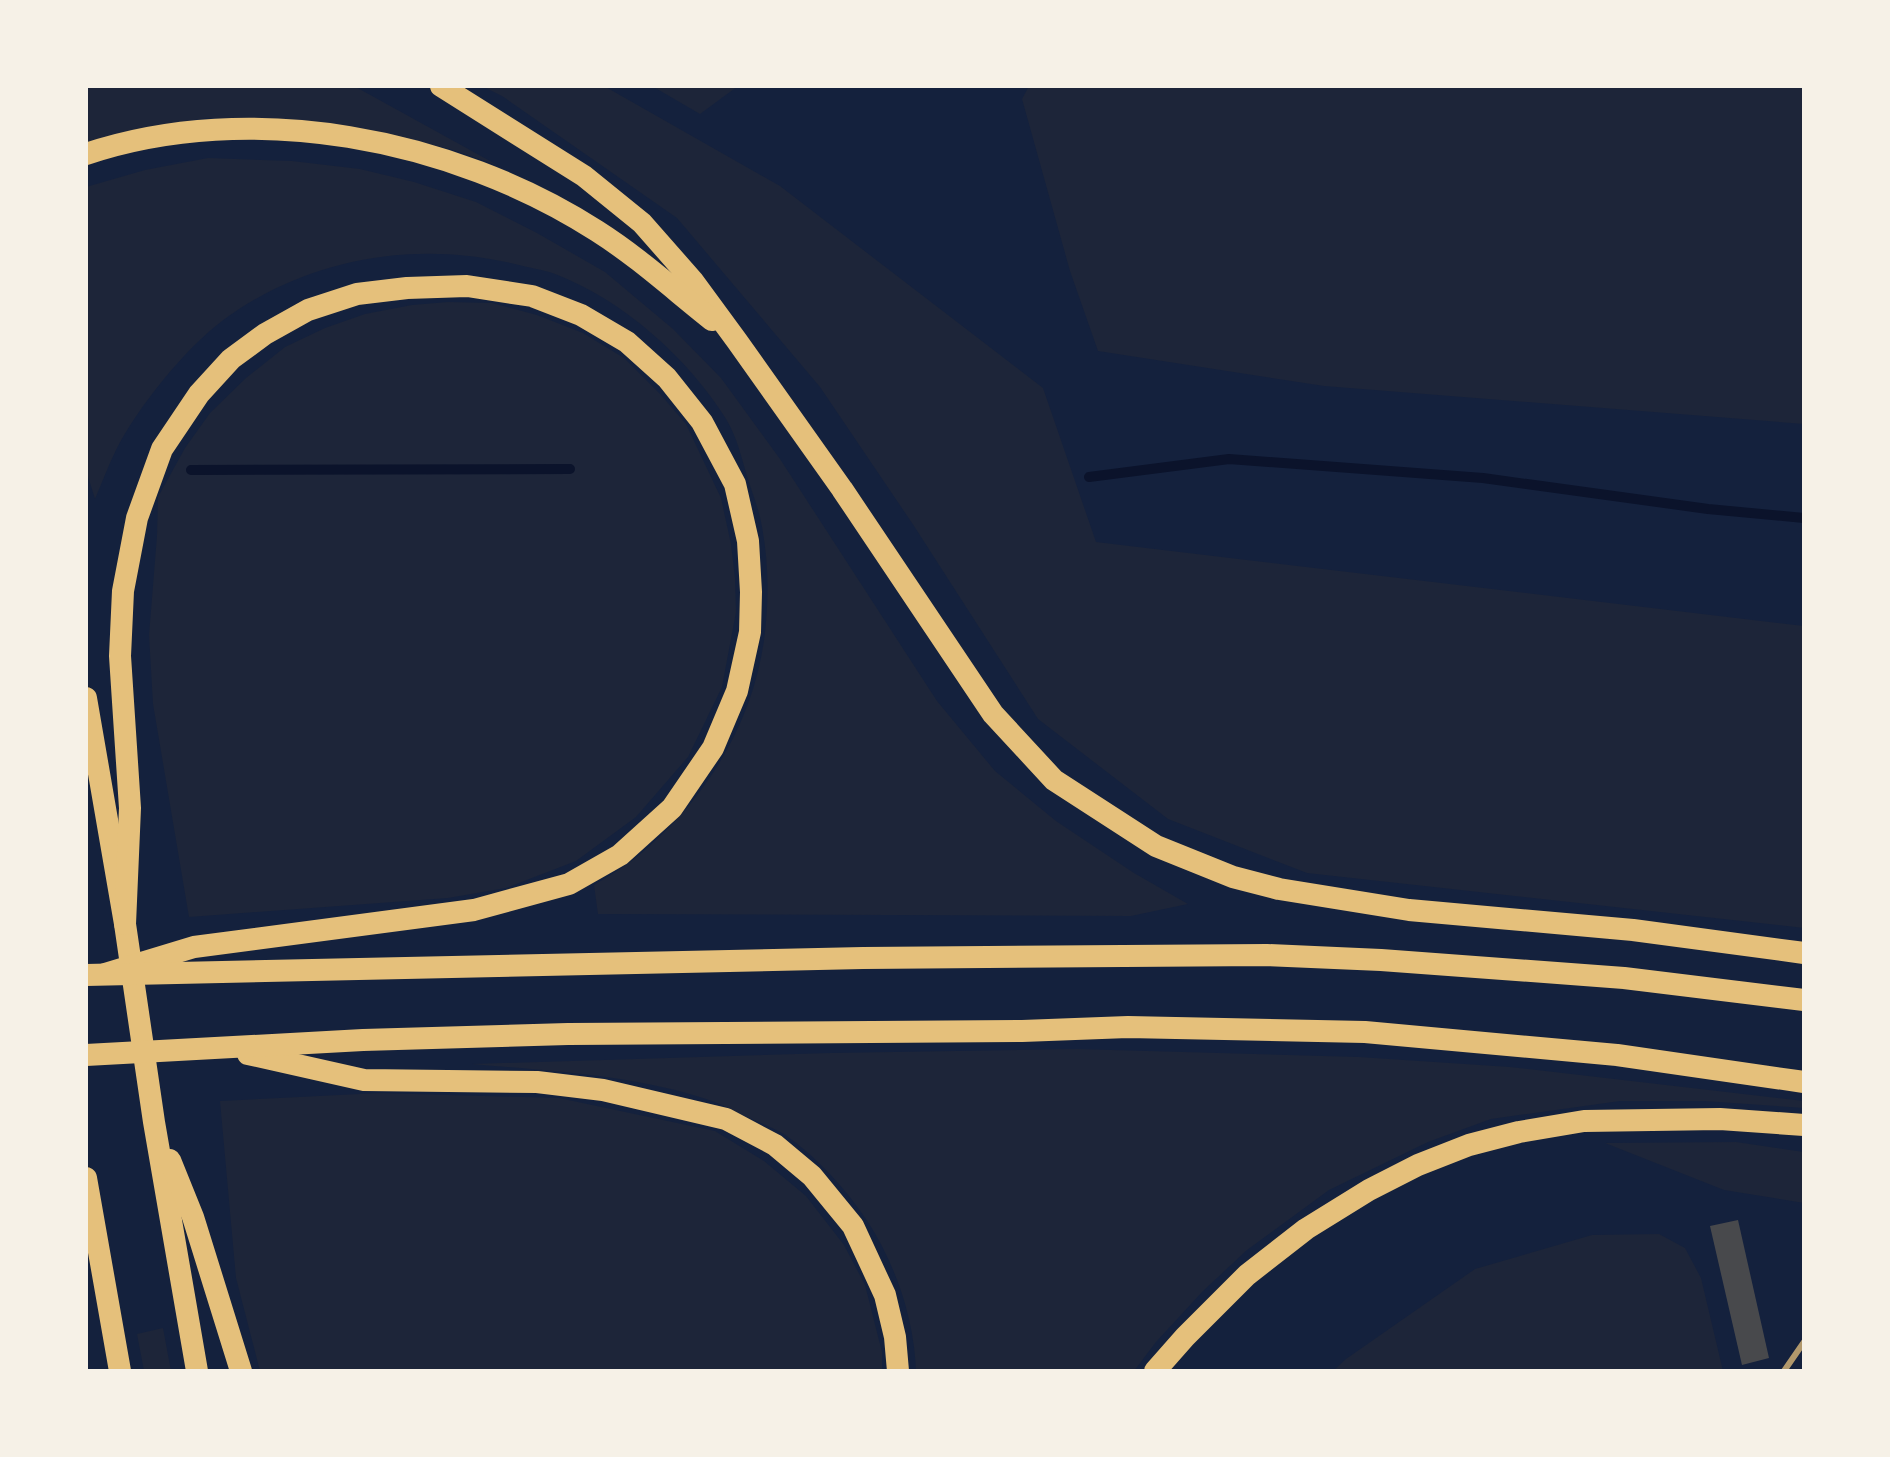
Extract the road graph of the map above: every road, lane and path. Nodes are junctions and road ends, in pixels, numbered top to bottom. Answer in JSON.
{"nodes":[{"id":1,"x":441,"y":86,"type":"edge"},
{"id":2,"x":86,"y":154,"type":"edge"},
{"id":3,"x":737,"y":341,"type":"junction"},
{"id":4,"x":86,"y":698,"type":"edge"},
{"id":5,"x":125,"y":924,"type":"junction"},
{"id":6,"x":1804,"y":953,"type":"edge"},
{"id":7,"x":96,"y":974,"type":"edge"},
{"id":8,"x":1804,"y":1000,"type":"edge"},
{"id":9,"x":224,"y":1048,"type":"junction"},
{"id":10,"x":86,"y":1055,"type":"edge"},
{"id":11,"x":1804,"y":1082,"type":"edge"},
{"id":12,"x":154,"y":1122,"type":"junction"},
{"id":13,"x":1804,"y":1125,"type":"edge"},
{"id":14,"x":86,"y":1178,"type":"edge"},
{"id":15,"x":1804,"y":1342,"type":"edge"},
{"id":16,"x":120,"y":1371,"type":"edge"},
{"id":17,"x":197,"y":1371,"type":"edge"},
{"id":18,"x":241,"y":1371,"type":"edge"},
{"id":19,"x":898,"y":1371,"type":"edge"},
{"id":20,"x":1155,"y":1371,"type":"edge"},
{"id":21,"x":1784,"y":1371,"type":"edge"}],
"edges":[{"from":1,"to":3,"type":"highway"},
{"from":2,"to":3,"type":"highway"},
{"from":3,"to":6,"type":"highway"},
{"from":4,"to":5,"type":"highway"},
{"from":5,"to":7,"type":"highway"},
{"from":5,"to":12,"type":"highway"},
{"from":7,"to":8,"type":"highway"},
{"from":9,"to":10,"type":"highway"},
{"from":9,"to":11,"type":"highway"},
{"from":9,"to":19,"type":"highway"},
{"from":12,"to":17,"type":"highway"},
{"from":12,"to":18,"type":"highway"},
{"from":13,"to":20,"type":"highway"},
{"from":14,"to":16,"type":"highway"},
{"from":15,"to":21,"type":"lane"}]}
